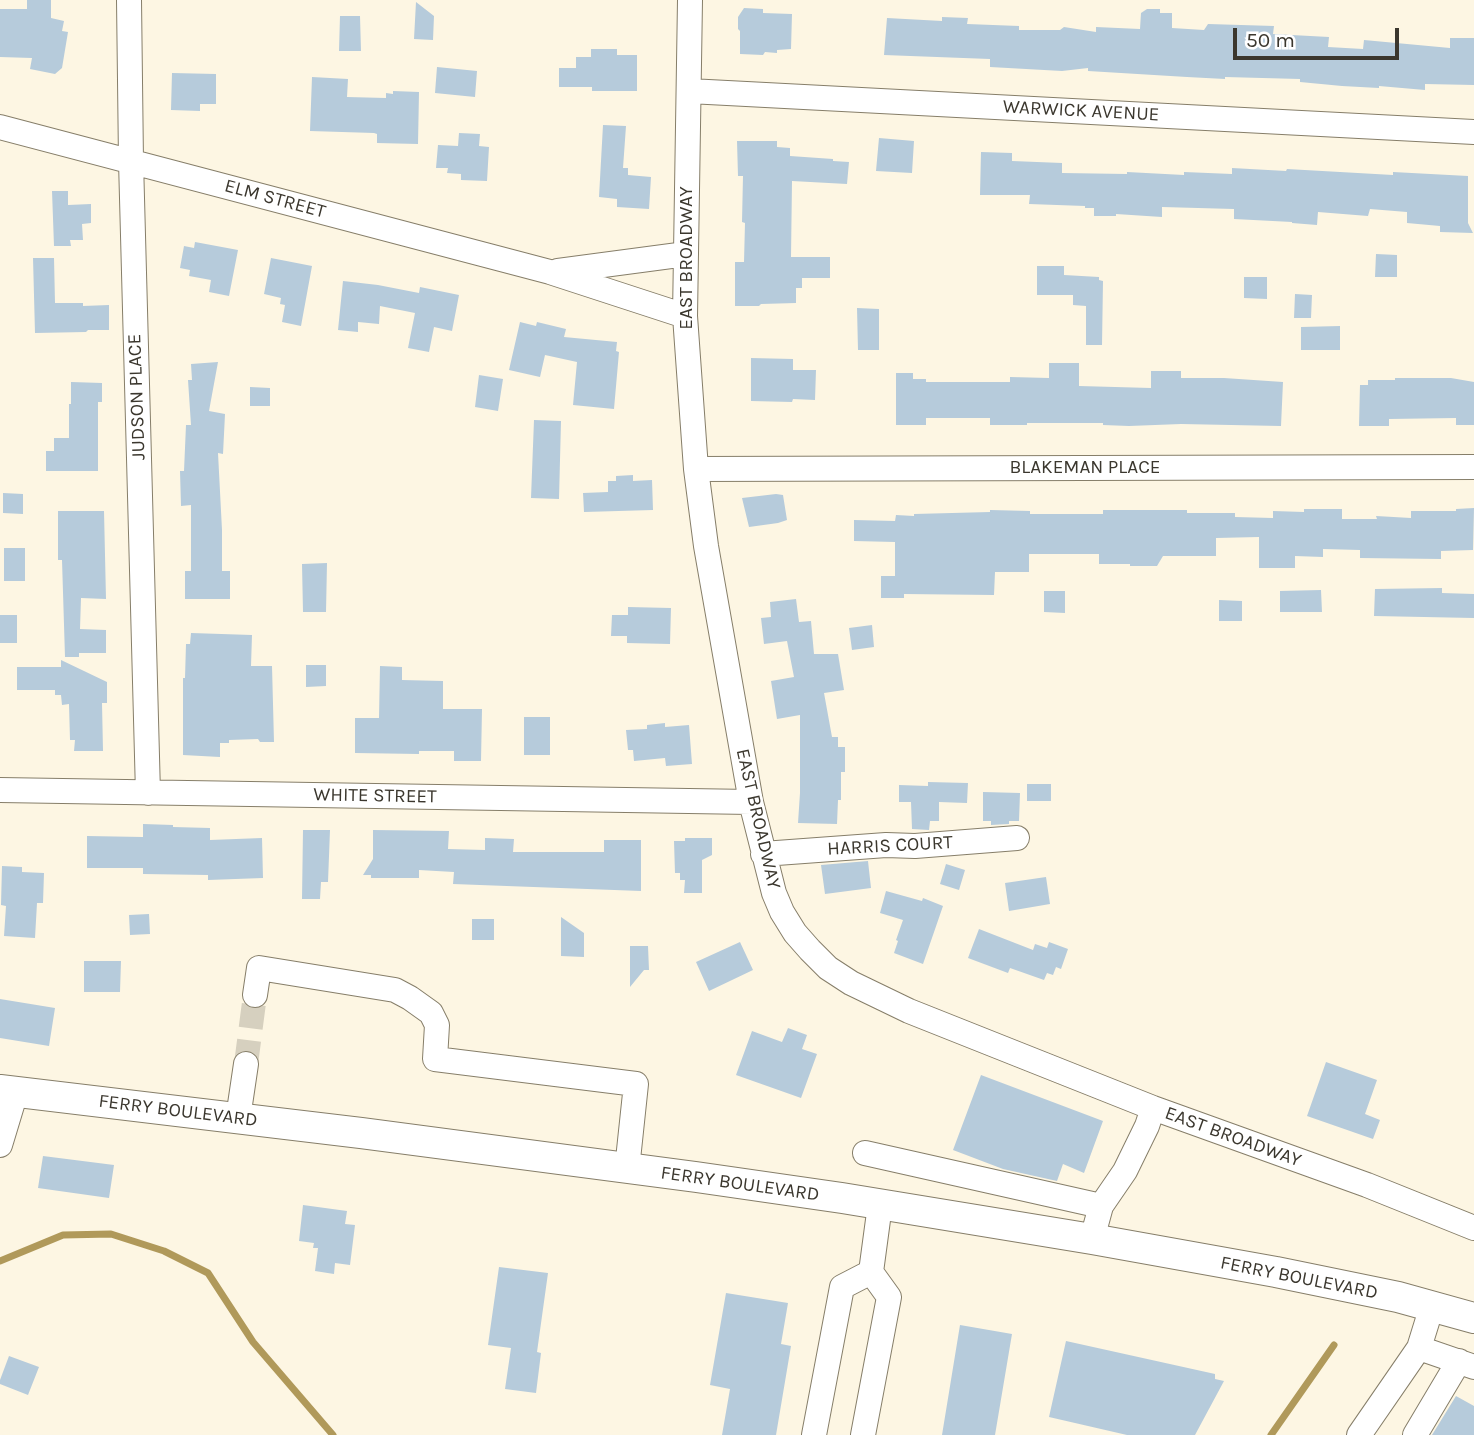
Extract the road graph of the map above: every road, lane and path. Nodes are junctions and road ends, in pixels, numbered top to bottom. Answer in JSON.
{"nodes":[{"id":1,"x":129,"y":0,"type":"edge"},
{"id":2,"x":690,"y":0,"type":"edge"},
{"id":3,"x":689,"y":92,"type":"junction"},
{"id":4,"x":0,"y":127,"type":"edge"},
{"id":5,"x":1474,"y":131,"type":"edge"},
{"id":6,"x":131,"y":160,"type":"junction"},
{"id":7,"x":686,"y":254,"type":"junction"},
{"id":8,"x":550,"y":272,"type":"junction"},
{"id":9,"x":685,"y":316,"type":"junction"},
{"id":10,"x":1474,"y":467,"type":"edge"},
{"id":11,"x":696,"y":469,"type":"junction"},
{"id":12,"x":0,"y":790,"type":"edge"},
{"id":13,"x":148,"y":793,"type":"junction"},
{"id":14,"x":751,"y":802,"type":"junction"},
{"id":15,"x":1017,"y":838,"type":"dead end"},
{"id":16,"x":763,"y":854,"type":"junction"},
{"id":17,"x":255,"y":995,"type":"tunnel mouth"},
{"id":18,"x":246,"y":1064,"type":"tunnel mouth"},
{"id":19,"x":8,"y":1091,"type":"edge"},
{"id":20,"x":1153,"y":1108,"type":"junction"},
{"id":21,"x":238,"y":1118,"type":"junction"},
{"id":22,"x":0,"y":1145,"type":"edge"},
{"id":23,"x":865,"y":1153,"type":"dead end"},
{"id":24,"x":627,"y":1169,"type":"junction"},
{"id":25,"x":880,"y":1205,"type":"junction"},
{"id":26,"x":1101,"y":1206,"type":"junction"},
{"id":27,"x":1474,"y":1228,"type":"edge"},
{"id":28,"x":1092,"y":1239,"type":"junction"},
{"id":29,"x":871,"y":1272,"type":"junction"},
{"id":30,"x":1432,"y":1306,"type":"junction"},
{"id":31,"x":1474,"y":1318,"type":"edge"},
{"id":32,"x":1419,"y":1348,"type":"junction"},
{"id":33,"x":1466,"y":1364,"type":"edge"},
{"id":34,"x":814,"y":1435,"type":"edge"},
{"id":35,"x":863,"y":1435,"type":"edge"},
{"id":36,"x":1359,"y":1435,"type":"edge"},
{"id":37,"x":1415,"y":1435,"type":"edge"}],
"edges":[{"from":1,"to":6,"type":"street","name":"JUDSON PLACE"},
{"from":2,"to":3,"type":"street","name":"EAST BROADWAY"},
{"from":3,"to":5,"type":"street","name":"WARWICK AVENUE"},
{"from":3,"to":7,"type":"street","name":"EAST BROADWAY"},
{"from":4,"to":6,"type":"street","name":"ELM STREET"},
{"from":6,"to":8,"type":"street","name":"ELM STREET"},
{"from":6,"to":13,"type":"street","name":"JUDSON PLACE"},
{"from":7,"to":8,"type":"street","name":"ELM STREET"},
{"from":7,"to":9,"type":"street","name":"EAST BROADWAY"},
{"from":8,"to":9,"type":"street","name":"ELM STREET"},
{"from":9,"to":11,"type":"street","name":"EAST BROADWAY"},
{"from":10,"to":11,"type":"street","name":"BLAKEMAN PLACE"},
{"from":11,"to":14,"type":"street","name":"EAST BROADWAY"},
{"from":12,"to":13,"type":"street","name":"WHITE STREET"},
{"from":13,"to":14,"type":"street","name":"WHITE STREET"},
{"from":14,"to":16,"type":"street","name":"EAST BROADWAY"},
{"from":15,"to":16,"type":"street","name":"HARRIS COURT"},
{"from":16,"to":20,"type":"street","name":"EAST BROADWAY"},
{"from":17,"to":24,"type":"street"},
{"from":18,"to":21,"type":"street"},
{"from":19,"to":21,"type":"main road","name":"FERRY BOULEVARD"},
{"from":19,"to":22,"type":"street"},
{"from":20,"to":26,"type":"street"},
{"from":20,"to":27,"type":"street","name":"EAST BROADWAY"},
{"from":21,"to":24,"type":"main road","name":"FERRY BOULEVARD"},
{"from":23,"to":26,"type":"street"},
{"from":24,"to":25,"type":"main road","name":"FERRY BOULEVARD"},
{"from":25,"to":28,"type":"main road","name":"FERRY BOULEVARD"},
{"from":25,"to":29,"type":"street"},
{"from":26,"to":28,"type":"street"},
{"from":28,"to":30,"type":"main road","name":"FERRY BOULEVARD"},
{"from":29,"to":34,"type":"street"},
{"from":29,"to":35,"type":"street"},
{"from":30,"to":31,"type":"main road","name":"FERRY BOULEVARD"},
{"from":30,"to":32,"type":"street"},
{"from":32,"to":33,"type":"street"},
{"from":32,"to":36,"type":"street"},
{"from":33,"to":37,"type":"street"}]}
